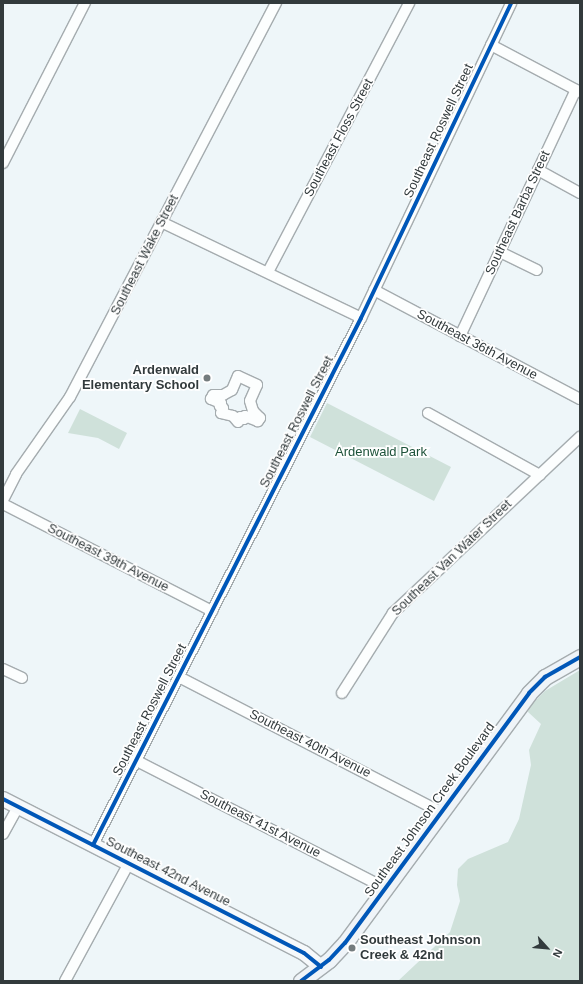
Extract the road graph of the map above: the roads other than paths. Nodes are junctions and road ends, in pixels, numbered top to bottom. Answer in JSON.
{"nodes":[{"id":1,"x":85,"y":3,"type":"edge"},
{"id":2,"x":276,"y":3,"type":"edge"},
{"id":3,"x":410,"y":3,"type":"edge"},
{"id":4,"x":511,"y":3,"type":"edge"},
{"id":5,"x":491,"y":45,"type":"junction"},
{"id":6,"x":578,"y":91,"type":"edge"},
{"id":7,"x":3,"y":164,"type":"edge"},
{"id":8,"x":538,"y":170,"type":"junction"},
{"id":9,"x":580,"y":193,"type":"edge"},
{"id":10,"x":162,"y":222,"type":"junction"},
{"id":11,"x":500,"y":252,"type":"junction"},
{"id":12,"x":537,"y":270,"type":"dead end"},
{"id":13,"x":268,"y":272,"type":"junction"},
{"id":14,"x":374,"y":290,"type":"junction"},
{"id":15,"x":361,"y":318,"type":"junction"},
{"id":16,"x":460,"y":336,"type":"junction"},
{"id":17,"x":257,"y":385,"type":"joint"},
{"id":18,"x":580,"y":399,"type":"edge"},
{"id":19,"x":428,"y":413,"type":"dead end"},
{"id":20,"x":580,"y":437,"type":"edge"},
{"id":21,"x":540,"y":475,"type":"junction"},
{"id":22,"x":3,"y":500,"type":"edge"},
{"id":23,"x":3,"y":504,"type":"edge"},
{"id":24,"x":212,"y":611,"type":"junction"},
{"id":25,"x":580,"y":657,"type":"edge"},
{"id":26,"x":3,"y":669,"type":"edge"},
{"id":27,"x":179,"y":677,"type":"junction"},
{"id":28,"x":22,"y":678,"type":"dead end"},
{"id":29,"x":342,"y":693,"type":"dead end"},
{"id":30,"x":136,"y":760,"type":"junction"},
{"id":31,"x":3,"y":799,"type":"edge"},
{"id":32,"x":18,"y":807,"type":"junction"},
{"id":33,"x":440,"y":812,"type":"junction"},
{"id":34,"x":3,"y":834,"type":"edge"},
{"id":35,"x":93,"y":845,"type":"junction"},
{"id":36,"x":129,"y":863,"type":"junction"},
{"id":37,"x":385,"y":888,"type":"junction"},
{"id":38,"x":320,"y":967,"type":"junction"},
{"id":39,"x":65,"y":981,"type":"edge"},
{"id":40,"x":301,"y":981,"type":"edge"}],
"edges":[{"from":1,"to":7,"type":"street"},
{"from":2,"to":10,"type":"street","name":"Southeast Wake Street"},
{"from":3,"to":13,"type":"street","name":"Southeast Floss Street"},
{"from":4,"to":5,"type":"street","name":"Southeast Roswell Street"},
{"from":5,"to":6,"type":"street"},
{"from":5,"to":14,"type":"street","name":"Southeast Roswell Street"},
{"from":6,"to":8,"type":"street","name":"Southeast Barba Street"},
{"from":8,"to":9,"type":"street"},
{"from":8,"to":11,"type":"street","name":"Southeast Barba Street"},
{"from":10,"to":13,"type":"street"},
{"from":10,"to":22,"type":"street","name":"Southeast Wake Street"},
{"from":11,"to":12,"type":"street"},
{"from":11,"to":16,"type":"street","name":"Southeast Barba Street"},
{"from":13,"to":15,"type":"street"},
{"from":14,"to":15,"type":"street","name":"Southeast Roswell Street"},
{"from":14,"to":16,"type":"street","name":"Southeast 36th Avenue"},
{"from":15,"to":24,"type":"street","name":"Southeast Roswell Street"},
{"from":16,"to":18,"type":"street","name":"Southeast 36th Avenue"},
{"from":17,"to":17,"type":"street"},
{"from":19,"to":21,"type":"street"},
{"from":20,"to":21,"type":"street","name":"Southeast Van Water Street"},
{"from":21,"to":29,"type":"street","name":"Southeast Van Water Street"},
{"from":23,"to":24,"type":"street","name":"Southeast 39th Avenue"},
{"from":24,"to":27,"type":"street","name":"Southeast Roswell Street"},
{"from":25,"to":33,"type":"main road","name":"Southeast Johnson Creek Boulevard"},
{"from":26,"to":28,"type":"street"},
{"from":27,"to":30,"type":"street","name":"Southeast Roswell Street"},
{"from":27,"to":33,"type":"street","name":"Southeast 40th Avenue"},
{"from":30,"to":35,"type":"street","name":"Southeast Roswell Street"},
{"from":30,"to":37,"type":"street","name":"Southeast 41st Avenue"},
{"from":31,"to":32,"type":"street","name":"Southeast 42nd Avenue"},
{"from":32,"to":34,"type":"street"},
{"from":32,"to":35,"type":"street","name":"Southeast 42nd Avenue"},
{"from":33,"to":37,"type":"main road","name":"Southeast Johnson Creek Boulevard"},
{"from":35,"to":36,"type":"street","name":"Southeast 42nd Avenue"},
{"from":36,"to":38,"type":"street","name":"Southeast 42nd Avenue"},
{"from":36,"to":39,"type":"street"},
{"from":37,"to":38,"type":"main road","name":"Southeast Johnson Creek Boulevard"},
{"from":38,"to":40,"type":"main road","name":"Southeast Johnson Creek Boulevard"}]}
